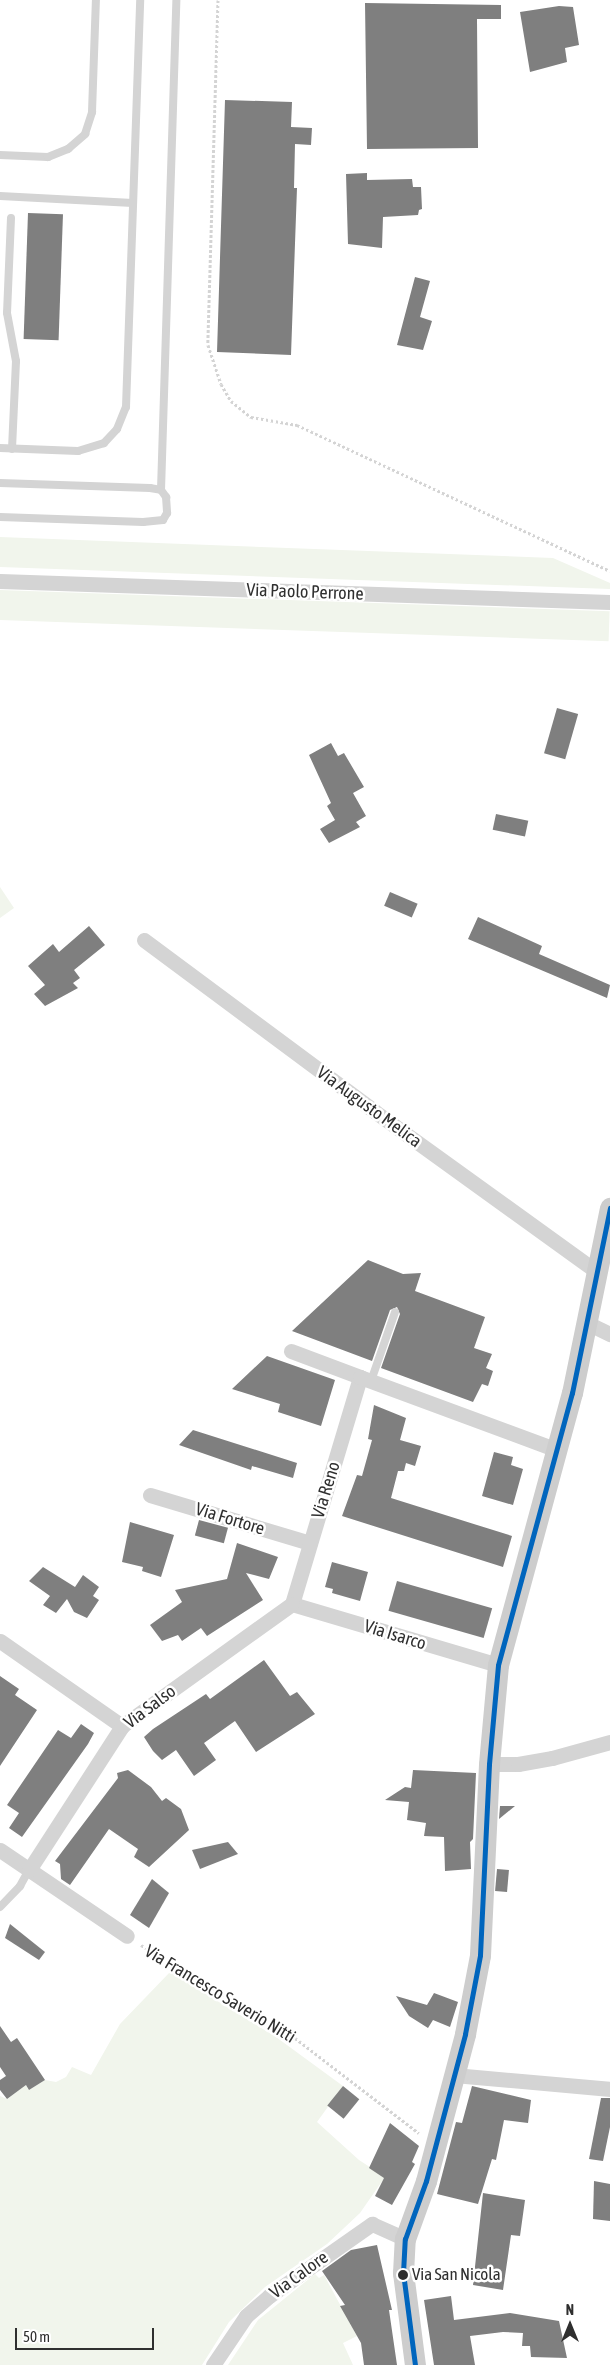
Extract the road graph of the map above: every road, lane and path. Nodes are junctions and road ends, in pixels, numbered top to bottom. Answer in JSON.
{"nodes":[{"id":1,"x":96,"y":0,"type":"edge"},
{"id":2,"x":140,"y":0,"type":"edge"},
{"id":3,"x":176,"y":0,"type":"edge"},
{"id":4,"x":218,"y":0,"type":"edge"},
{"id":5,"x":0,"y":155,"type":"edge"},
{"id":6,"x":0,"y":196,"type":"edge"},
{"id":7,"x":133,"y":203,"type":"junction"},
{"id":8,"x":11,"y":218,"type":"dead end"},
{"id":9,"x":0,"y":448,"type":"edge"},
{"id":10,"x":12,"y":449,"type":"junction"},
{"id":11,"x":0,"y":483,"type":"edge"},
{"id":12,"x":161,"y":490,"type":"junction"},
{"id":13,"x":0,"y":517,"type":"edge"},
{"id":14,"x":610,"y":571,"type":"edge"},
{"id":15,"x":0,"y":581,"type":"edge"},
{"id":16,"x":610,"y":602,"type":"edge"},
{"id":17,"x":144,"y":940,"type":"dead end"},
{"id":18,"x":610,"y":1208,"type":"edge"},
{"id":19,"x":596,"y":1271,"type":"junction"},
{"id":20,"x":395,"y":1312,"type":"dead end"},
{"id":21,"x":585,"y":1322,"type":"junction"},
{"id":22,"x":610,"y":1334,"type":"edge"},
{"id":23,"x":291,"y":1351,"type":"dead end"},
{"id":24,"x":365,"y":1379,"type":"junction"},
{"id":25,"x":557,"y":1450,"type":"junction"},
{"id":26,"x":150,"y":1494,"type":"dead end"},
{"id":27,"x":310,"y":1543,"type":"junction"},
{"id":28,"x":292,"y":1604,"type":"junction"},
{"id":29,"x":0,"y":1641,"type":"edge"},
{"id":30,"x":498,"y":1665,"type":"junction"},
{"id":31,"x":122,"y":1726,"type":"junction"},
{"id":32,"x":610,"y":1742,"type":"edge"},
{"id":33,"x":489,"y":1764,"type":"junction"},
{"id":34,"x":0,"y":1850,"type":"edge"},
{"id":35,"x":29,"y":1870,"type":"junction"},
{"id":36,"x":0,"y":1907,"type":"edge"},
{"id":37,"x":127,"y":1936,"type":"joint"},
{"id":38,"x":454,"y":2075,"type":"junction"},
{"id":39,"x":610,"y":2089,"type":"edge"},
{"id":40,"x":435,"y":2146,"type":"junction"},
{"id":41,"x":405,"y":2238,"type":"junction"},
{"id":42,"x":213,"y":2365,"type":"edge"},
{"id":43,"x":415,"y":2365,"type":"edge"}],
"edges":[{"from":1,"to":5,"type":"lane"},
{"from":2,"to":7,"type":"lane"},
{"from":3,"to":12,"type":"lane"},
{"from":4,"to":14,"type":"path"},
{"from":6,"to":7,"type":"lane"},
{"from":7,"to":10,"type":"lane"},
{"from":8,"to":10,"type":"lane"},
{"from":9,"to":10,"type":"lane"},
{"from":11,"to":12,"type":"lane"},
{"from":12,"to":13,"type":"lane"},
{"from":15,"to":16,"type":"street","name":"Via Paolo Perrone"},
{"from":17,"to":19,"type":"street","name":"Via Augusto Melica"},
{"from":18,"to":19,"type":"street"},
{"from":19,"to":21,"type":"street"},
{"from":20,"to":24,"type":"lane"},
{"from":21,"to":22,"type":"street"},
{"from":21,"to":25,"type":"street"},
{"from":23,"to":24,"type":"street"},
{"from":24,"to":25,"type":"street"},
{"from":24,"to":27,"type":"street","name":"Via Reno"},
{"from":25,"to":30,"type":"street"},
{"from":26,"to":27,"type":"street","name":"Via Fortore"},
{"from":27,"to":28,"type":"street","name":"Via Reno"},
{"from":28,"to":30,"type":"street","name":"Via Isarco"},
{"from":28,"to":31,"type":"street","name":"Via Salso"},
{"from":29,"to":31,"type":"street"},
{"from":30,"to":33,"type":"street"},
{"from":31,"to":35,"type":"street","name":"Via Salso"},
{"from":32,"to":33,"type":"street"},
{"from":33,"to":38,"type":"street"},
{"from":34,"to":35,"type":"street","name":"Via Francesco Saverio Nitti"},
{"from":35,"to":36,"type":"lane"},
{"from":35,"to":37,"type":"street","name":"Via Francesco Saverio Nitti"},
{"from":37,"to":40,"type":"path","name":"Via Francesco Saverio Nitti"},
{"from":38,"to":39,"type":"street"},
{"from":38,"to":40,"type":"street"},
{"from":40,"to":41,"type":"street"},
{"from":41,"to":42,"type":"street","name":"Via Calore"},
{"from":41,"to":43,"type":"street"}]}
